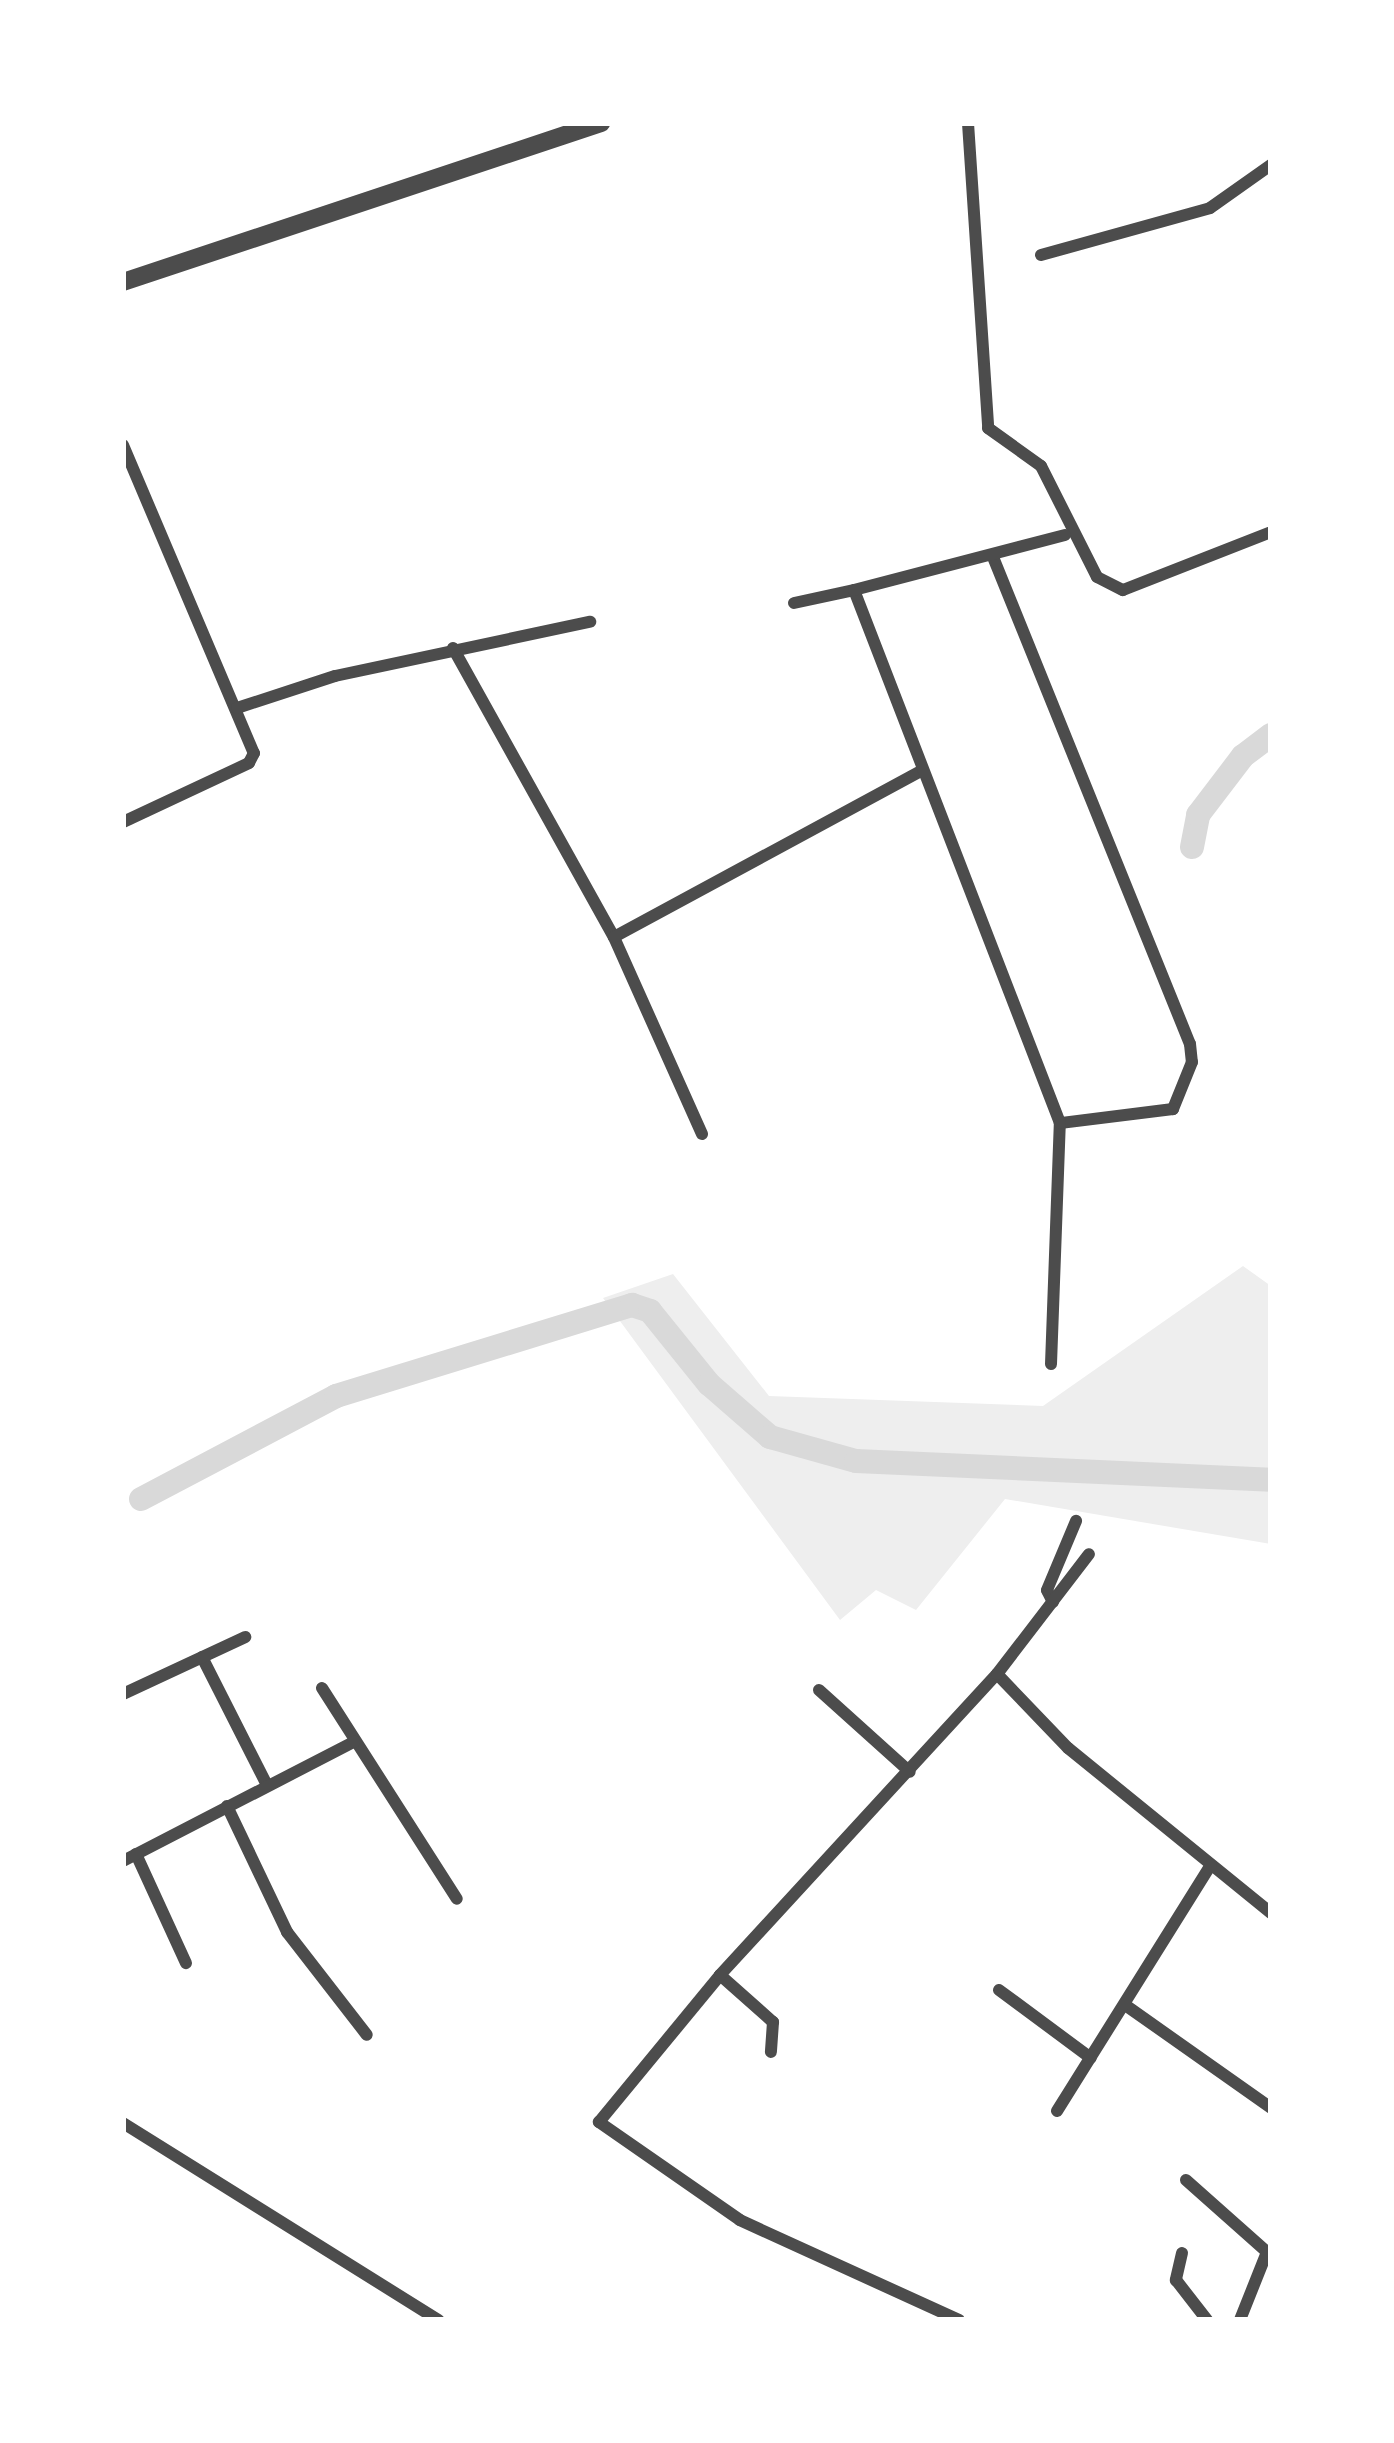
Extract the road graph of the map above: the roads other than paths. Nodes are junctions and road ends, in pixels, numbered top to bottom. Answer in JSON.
{"nodes":[{"id":1,"x":601,"y":123,"type":"edge"},
{"id":2,"x":968,"y":123,"type":"edge"},
{"id":3,"x":1271,"y":165,"type":"edge"},
{"id":4,"x":1041,"y":255,"type":"dead end"},
{"id":5,"x":123,"y":282,"type":"edge"},
{"id":6,"x":123,"y":445,"type":"edge"},
{"id":7,"x":1271,"y":532,"type":"edge"},
{"id":8,"x":1065,"y":535,"type":"dead end"},
{"id":9,"x":993,"y":557,"type":"junction"},
{"id":10,"x":854,"y":590,"type":"junction"},
{"id":11,"x":794,"y":603,"type":"dead end"},
{"id":12,"x":590,"y":622,"type":"dead end"},
{"id":13,"x":453,"y":648,"type":"junction"},
{"id":14,"x":237,"y":708,"type":"junction"},
{"id":15,"x":923,"y":770,"type":"junction"},
{"id":16,"x":123,"y":822,"type":"edge"},
{"id":17,"x":614,"y":937,"type":"junction"},
{"id":18,"x":1060,"y":1123,"type":"junction"},
{"id":19,"x":702,"y":1134,"type":"dead end"},
{"id":20,"x":1051,"y":1364,"type":"dead end"},
{"id":21,"x":1076,"y":1521,"type":"dead end"},
{"id":22,"x":1089,"y":1553,"type":"dead end"},
{"id":23,"x":1053,"y":1602,"type":"junction"},
{"id":24,"x":245,"y":1637,"type":"dead end"},
{"id":25,"x":202,"y":1657,"type":"junction"},
{"id":26,"x":997,"y":1674,"type":"junction"},
{"id":27,"x":322,"y":1688,"type":"dead end"},
{"id":28,"x":819,"y":1690,"type":"dead end"},
{"id":29,"x":123,"y":1694,"type":"edge"},
{"id":30,"x":354,"y":1742,"type":"junction"},
{"id":31,"x":910,"y":1772,"type":"junction"},
{"id":32,"x":267,"y":1785,"type":"junction"},
{"id":33,"x":227,"y":1806,"type":"junction"},
{"id":34,"x":129,"y":1858,"type":"edge"},
{"id":35,"x":1211,"y":1864,"type":"junction"},
{"id":36,"x":457,"y":1899,"type":"dead end"},
{"id":37,"x":1271,"y":1912,"type":"edge"},
{"id":38,"x":186,"y":1963,"type":"dead end"},
{"id":39,"x":720,"y":1976,"type":"junction"},
{"id":40,"x":999,"y":1990,"type":"dead end"},
{"id":41,"x":1128,"y":2007,"type":"junction"},
{"id":42,"x":368,"y":2035,"type":"dead end"},
{"id":43,"x":771,"y":2052,"type":"dead end"},
{"id":44,"x":1091,"y":2058,"type":"junction"},
{"id":45,"x":1271,"y":2108,"type":"edge"},
{"id":46,"x":1057,"y":2111,"type":"dead end"},
{"id":47,"x":123,"y":2123,"type":"edge"},
{"id":48,"x":1186,"y":2180,"type":"dead end"},
{"id":49,"x":1182,"y":2253,"type":"dead end"},
{"id":50,"x":438,"y":2320,"type":"edge"},
{"id":51,"x":959,"y":2320,"type":"edge"},
{"id":52,"x":1207,"y":2320,"type":"edge"},
{"id":53,"x":1240,"y":2320,"type":"edge"}],
"edges":[{"from":1,"to":5,"type":"street"},
{"from":2,"to":7,"type":"street"},
{"from":3,"to":4,"type":"street"},
{"from":6,"to":14,"type":"street"},
{"from":8,"to":9,"type":"street"},
{"from":9,"to":10,"type":"street"},
{"from":9,"to":18,"type":"street"},
{"from":10,"to":11,"type":"street"},
{"from":10,"to":15,"type":"street"},
{"from":12,"to":13,"type":"street"},
{"from":13,"to":14,"type":"street"},
{"from":13,"to":17,"type":"street"},
{"from":14,"to":16,"type":"street"},
{"from":15,"to":17,"type":"street"},
{"from":15,"to":18,"type":"street"},
{"from":17,"to":19,"type":"street"},
{"from":18,"to":20,"type":"street"},
{"from":21,"to":23,"type":"street"},
{"from":22,"to":23,"type":"street"},
{"from":23,"to":26,"type":"street"},
{"from":24,"to":25,"type":"street"},
{"from":25,"to":29,"type":"street"},
{"from":25,"to":32,"type":"street"},
{"from":26,"to":31,"type":"street"},
{"from":26,"to":35,"type":"street"},
{"from":27,"to":30,"type":"street"},
{"from":28,"to":31,"type":"street"},
{"from":30,"to":32,"type":"street"},
{"from":30,"to":36,"type":"street"},
{"from":31,"to":39,"type":"street"},
{"from":32,"to":33,"type":"street"},
{"from":33,"to":34,"type":"street"},
{"from":33,"to":42,"type":"street"},
{"from":34,"to":38,"type":"street"},
{"from":35,"to":37,"type":"street"},
{"from":35,"to":41,"type":"street"},
{"from":39,"to":43,"type":"street"},
{"from":39,"to":51,"type":"street"},
{"from":40,"to":44,"type":"street"},
{"from":41,"to":44,"type":"street"},
{"from":41,"to":45,"type":"street"},
{"from":44,"to":46,"type":"street"},
{"from":47,"to":50,"type":"street"},
{"from":48,"to":53,"type":"street"},
{"from":49,"to":52,"type":"street"}]}
